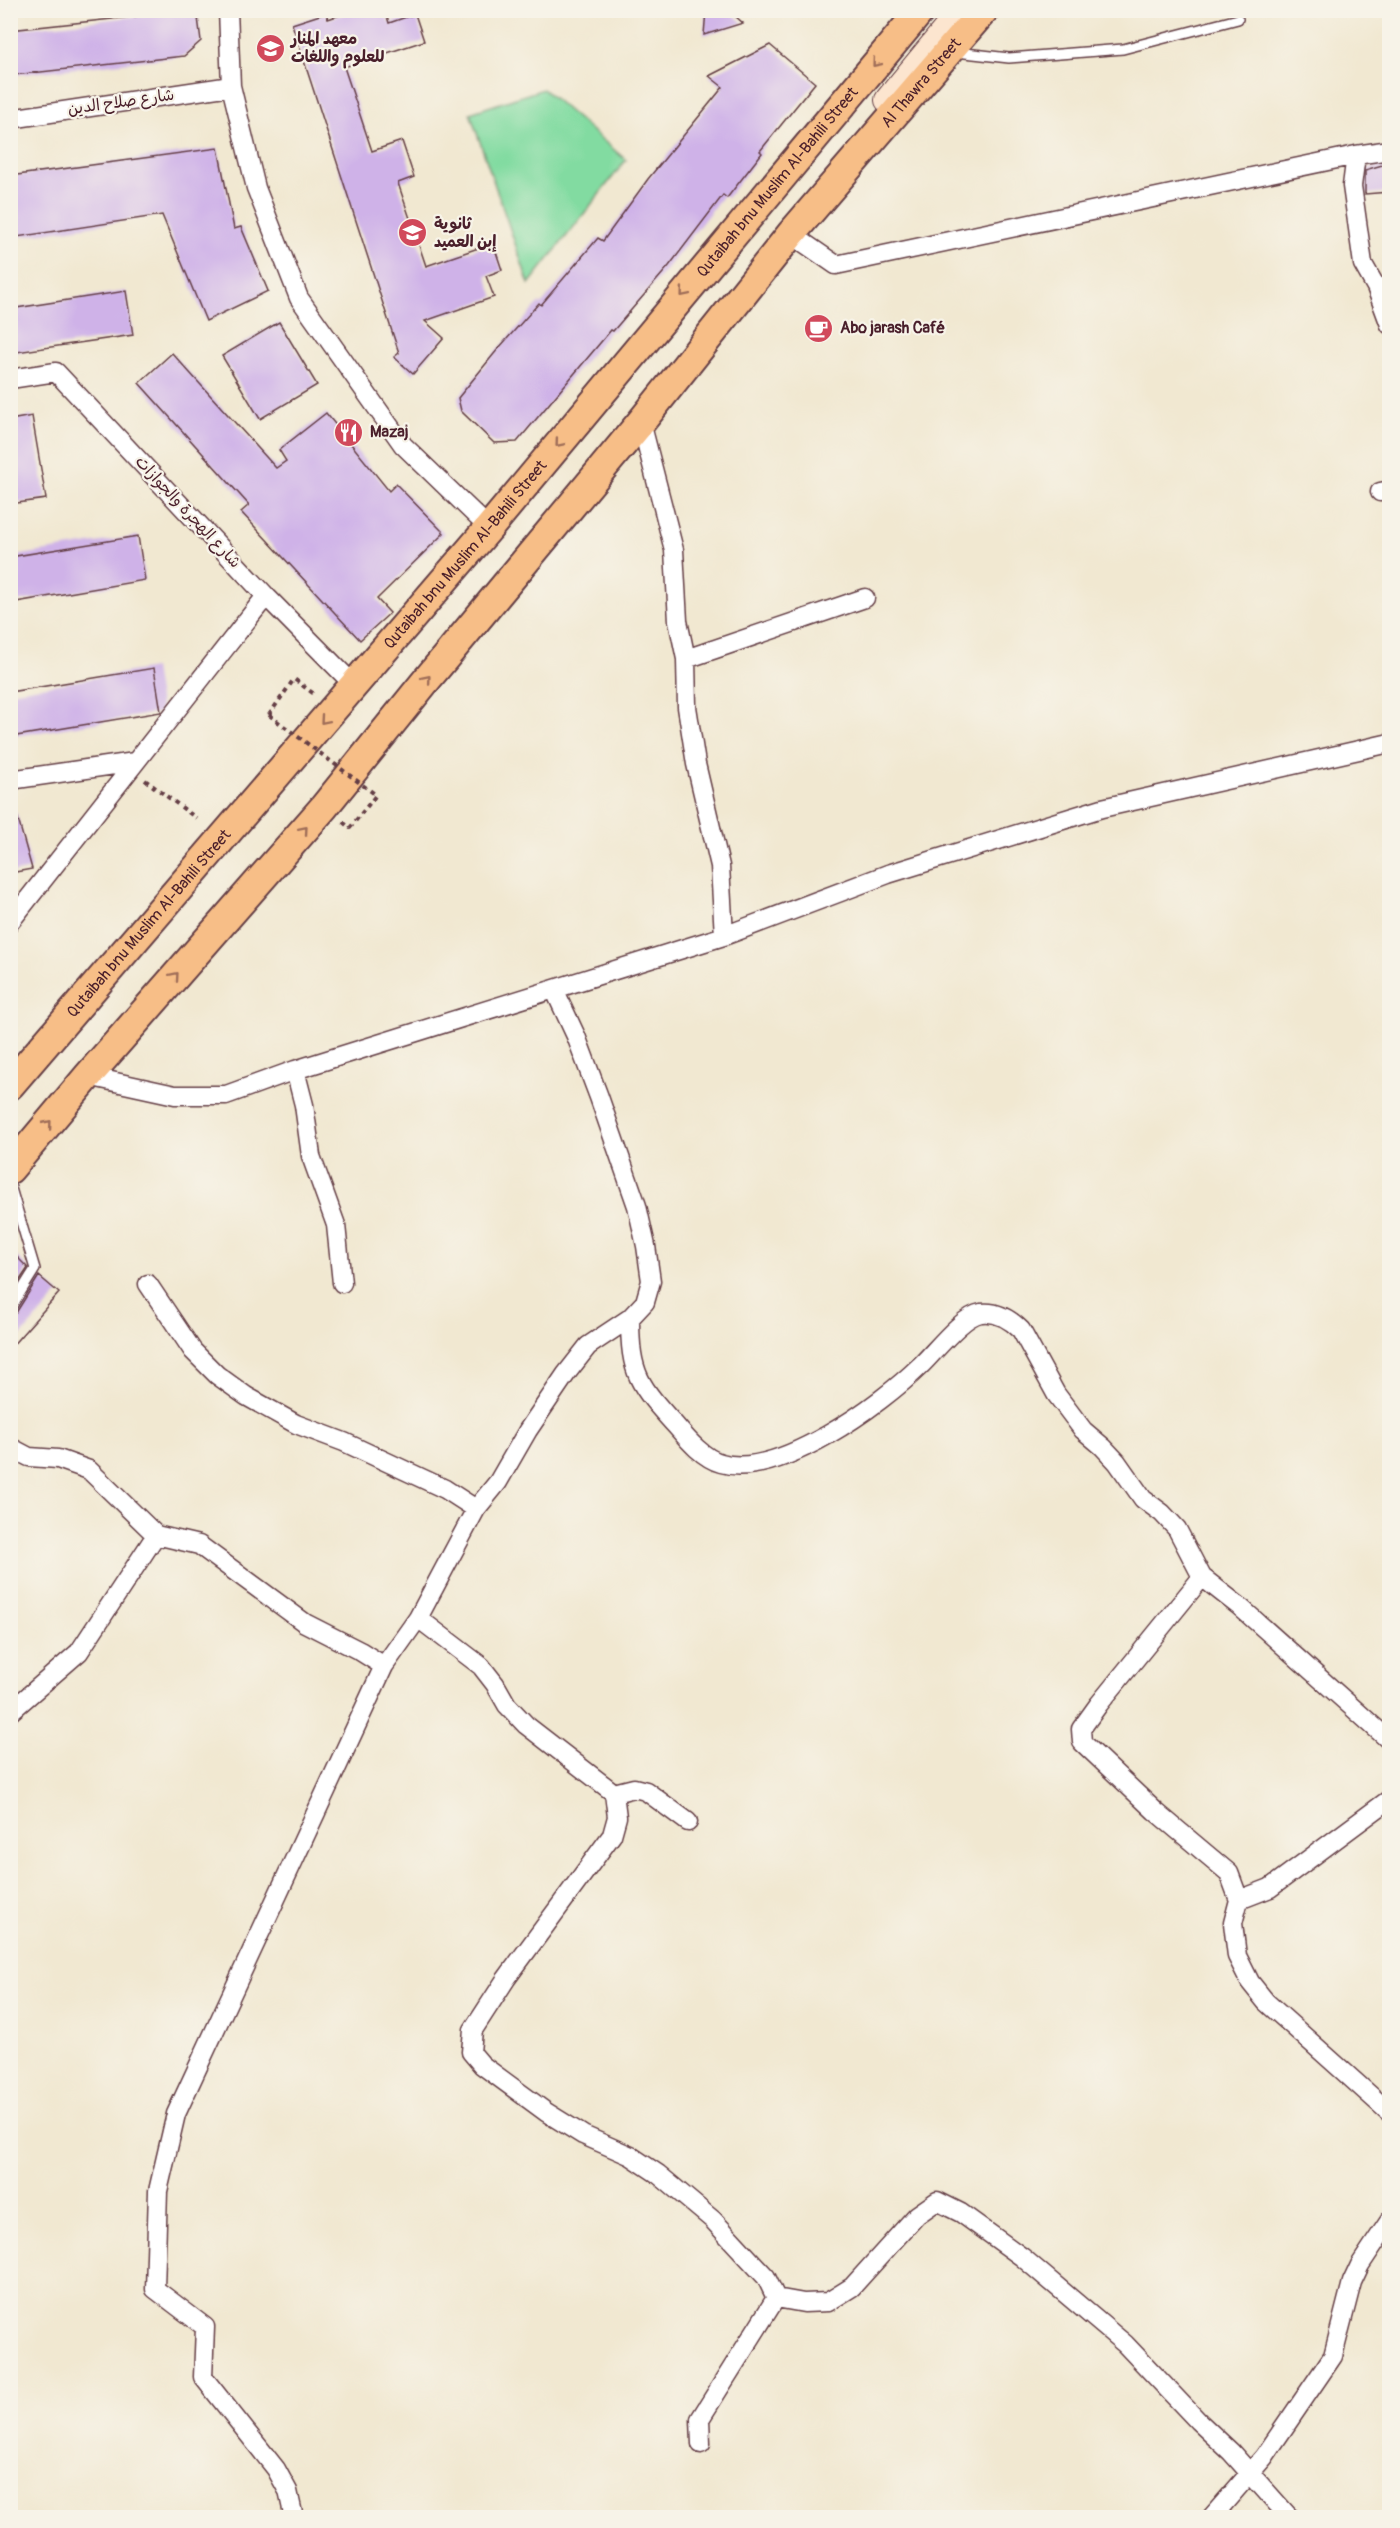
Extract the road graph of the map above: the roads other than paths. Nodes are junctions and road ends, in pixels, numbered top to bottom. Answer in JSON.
{"nodes":[{"id":1,"x":228,"y":10,"type":"edge"},
{"id":2,"x":962,"y":10,"type":"edge"},
{"id":3,"x":984,"y":10,"type":"edge"},
{"id":4,"x":916,"y":13,"type":"edge"},
{"id":5,"x":1238,"y":19,"type":"dead end"},
{"id":6,"x":951,"y":51,"type":"junction"},
{"id":7,"x":231,"y":86,"type":"junction"},
{"id":8,"x":10,"y":119,"type":"edge"},
{"id":9,"x":1389,"y":150,"type":"edge"},
{"id":10,"x":1356,"y":155,"type":"junction"},
{"id":11,"x":858,"y":156,"type":"junction"},
{"id":12,"x":791,"y":234,"type":"junction"},
{"id":13,"x":1389,"y":325,"type":"edge"},
{"id":14,"x":10,"y":379,"type":"edge"},
{"id":15,"x":641,"y":422,"type":"junction"},
{"id":16,"x":489,"y":528,"type":"junction"},
{"id":17,"x":266,"y":596,"type":"junction"},
{"id":18,"x":865,"y":598,"type":"dead end"},
{"id":19,"x":686,"y":659,"type":"junction"},
{"id":20,"x":353,"y":684,"type":"junction"},
{"id":21,"x":1389,"y":743,"type":"edge"},
{"id":22,"x":133,"y":765,"type":"junction"},
{"id":23,"x":10,"y":780,"type":"edge"},
{"id":24,"x":10,"y":922,"type":"edge"},
{"id":25,"x":724,"y":936,"type":"junction"},
{"id":26,"x":555,"y":991,"type":"junction"},
{"id":27,"x":295,"y":1071,"type":"junction"},
{"id":28,"x":88,"y":1076,"type":"junction"},
{"id":29,"x":10,"y":1085,"type":"edge"},
{"id":30,"x":10,"y":1169,"type":"edge"},
{"id":31,"x":10,"y":1185,"type":"edge"},
{"id":32,"x":342,"y":1283,"type":"dead end"},
{"id":33,"x":148,"y":1284,"type":"dead end"},
{"id":34,"x":10,"y":1309,"type":"edge"},
{"id":35,"x":630,"y":1318,"type":"junction"},
{"id":36,"x":10,"y":1447,"type":"edge"},
{"id":37,"x":476,"y":1509,"type":"junction"},
{"id":38,"x":156,"y":1535,"type":"junction"},
{"id":39,"x":1202,"y":1576,"type":"junction"},
{"id":40,"x":418,"y":1618,"type":"junction"},
{"id":41,"x":384,"y":1666,"type":"junction"},
{"id":42,"x":10,"y":1712,"type":"edge"},
{"id":43,"x":1389,"y":1741,"type":"edge"},
{"id":44,"x":614,"y":1793,"type":"junction"},
{"id":45,"x":1389,"y":1799,"type":"edge"},
{"id":46,"x":688,"y":1822,"type":"dead end"},
{"id":47,"x":1239,"y":1900,"type":"junction"},
{"id":48,"x":1389,"y":2113,"type":"edge"},
{"id":49,"x":1389,"y":2220,"type":"edge"},
{"id":50,"x":776,"y":2298,"type":"junction"},
{"id":51,"x":701,"y":2444,"type":"dead end"},
{"id":52,"x":1250,"y":2475,"type":"junction"},
{"id":53,"x":294,"y":2517,"type":"edge"},
{"id":54,"x":1211,"y":2517,"type":"edge"},
{"id":55,"x":1290,"y":2517,"type":"edge"}],
"edges":[{"from":1,"to":7,"type":"street"},
{"from":2,"to":11,"type":"main road"},
{"from":3,"to":6,"type":"main road","name":"Al Thawra Street"},
{"from":4,"to":16,"type":"main road","name":"Qutaibah bnu Muslim Al-Bahili Street","one_way":true},
{"from":5,"to":6,"type":"lane"},
{"from":6,"to":11,"type":"main road","name":"Al Thawra Street"},
{"from":7,"to":8,"type":"street","name":"شارع صلاح الدين"},
{"from":7,"to":16,"type":"street"},
{"from":9,"to":10,"type":"street"},
{"from":10,"to":12,"type":"street"},
{"from":10,"to":13,"type":"street"},
{"from":11,"to":12,"type":"main road"},
{"from":12,"to":15,"type":"main road"},
{"from":14,"to":17,"type":"street","name":"شارع الهجرة والجوازات"},
{"from":15,"to":19,"type":"street"},
{"from":28,"to":15,"type":"main road","one_way":true},
{"from":16,"to":20,"type":"main road","name":"Qutaibah bnu Muslim Al-Bahili Street"},
{"from":17,"to":20,"type":"street","name":"شارع الهجرة والجوازات"},
{"from":17,"to":22,"type":"street"},
{"from":18,"to":19,"type":"street"},
{"from":19,"to":25,"type":"street"},
{"from":20,"to":29,"type":"main road","name":"Qutaibah bnu Muslim Al-Bahili Street","one_way":true},
{"from":21,"to":25,"type":"street"},
{"from":22,"to":23,"type":"street"},
{"from":22,"to":24,"type":"street"},
{"from":25,"to":26,"type":"street"},
{"from":26,"to":27,"type":"street"},
{"from":26,"to":35,"type":"street"},
{"from":27,"to":28,"type":"street"},
{"from":27,"to":32,"type":"street"},
{"from":30,"to":28,"type":"main road","one_way":true},
{"from":31,"to":34,"type":"lane"},
{"from":33,"to":37,"type":"street"},
{"from":35,"to":37,"type":"street"},
{"from":35,"to":39,"type":"street"},
{"from":36,"to":38,"type":"street"},
{"from":37,"to":40,"type":"street"},
{"from":38,"to":41,"type":"street"},
{"from":38,"to":42,"type":"street"},
{"from":39,"to":43,"type":"street"},
{"from":39,"to":47,"type":"street"},
{"from":40,"to":41,"type":"street"},
{"from":40,"to":44,"type":"street"},
{"from":41,"to":53,"type":"street"},
{"from":44,"to":46,"type":"street"},
{"from":44,"to":50,"type":"street"},
{"from":45,"to":47,"type":"street"},
{"from":47,"to":48,"type":"street"},
{"from":49,"to":52,"type":"street"},
{"from":50,"to":51,"type":"street"},
{"from":50,"to":52,"type":"street"},
{"from":52,"to":54,"type":"street"},
{"from":52,"to":55,"type":"street"}]}
